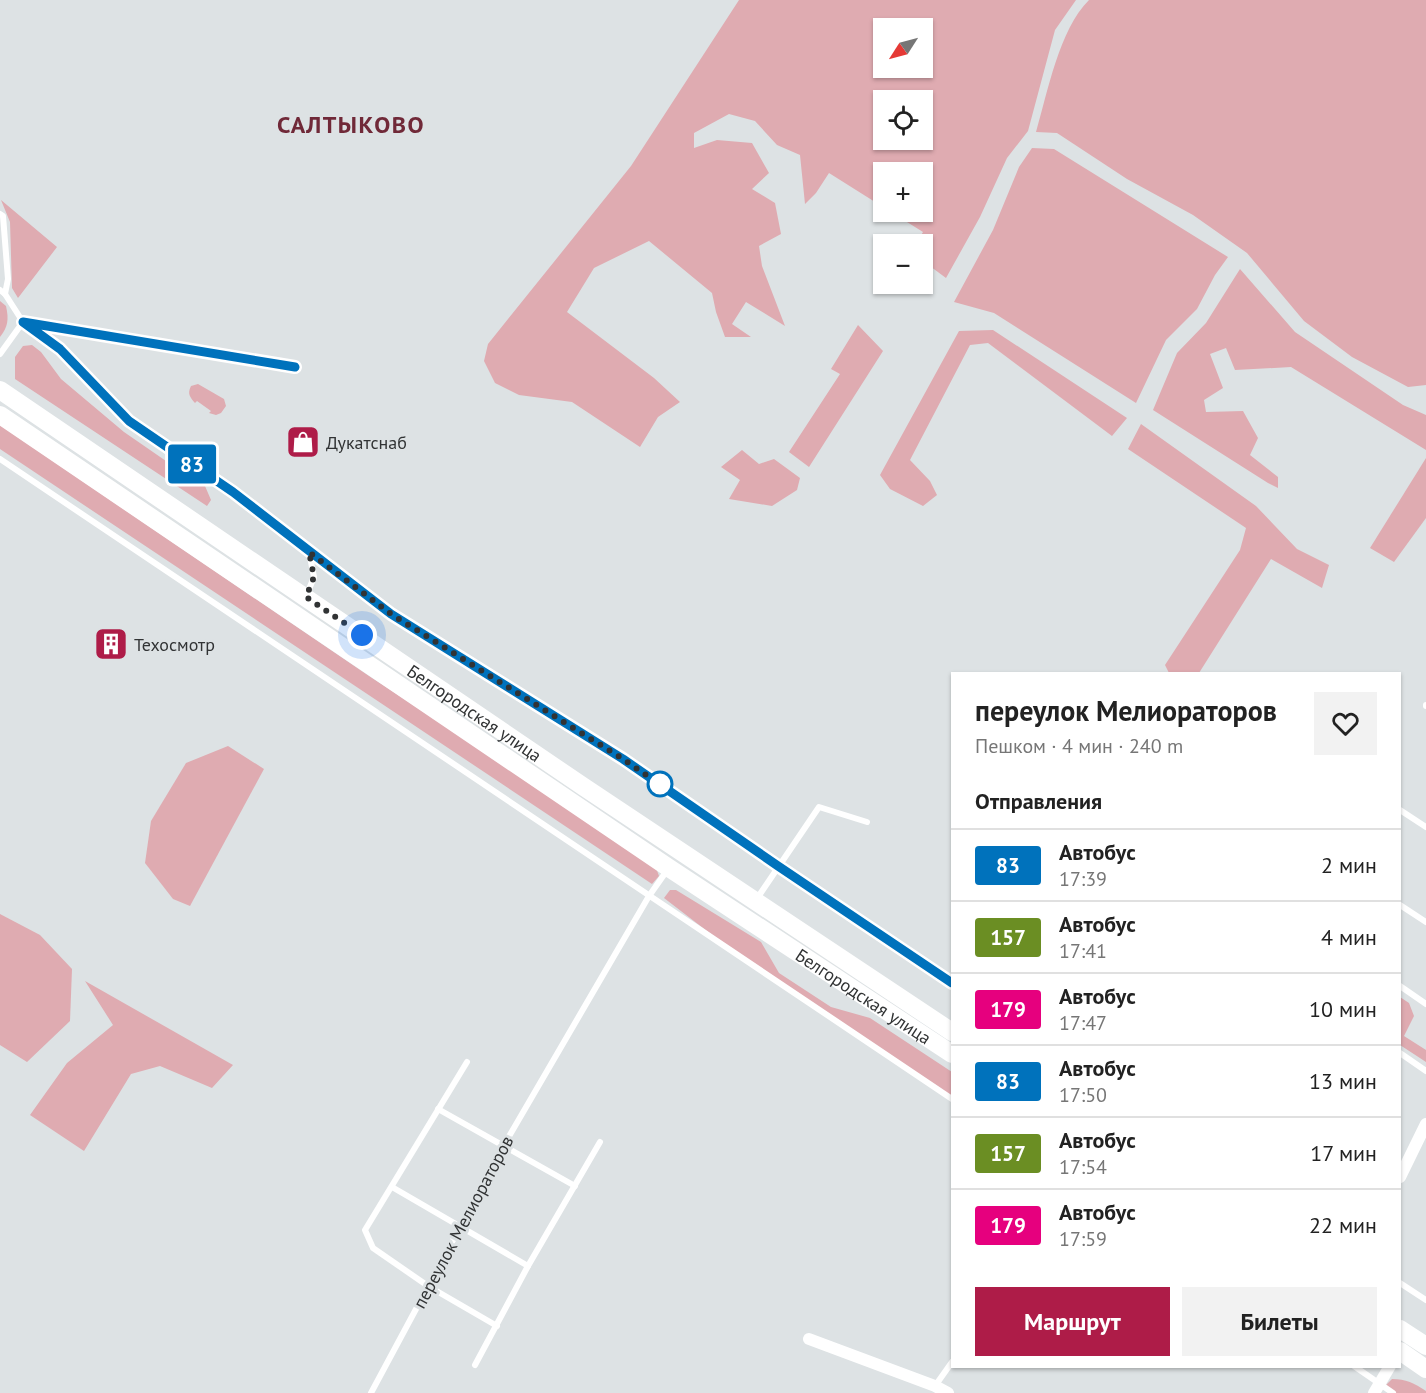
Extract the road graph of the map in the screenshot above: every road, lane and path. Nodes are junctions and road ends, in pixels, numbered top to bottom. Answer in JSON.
{"nodes":[{"id":1,"x":0,"y":214,"type":"edge"},
{"id":2,"x":3,"y":292,"type":"edge"},
{"id":3,"x":23,"y":322,"type":"junction"},
{"id":4,"x":0,"y":354,"type":"edge"},
{"id":5,"x":295,"y":367,"type":"dead end"},
{"id":6,"x":0,"y":390,"type":"edge"},
{"id":7,"x":0,"y":415,"type":"edge"},
{"id":8,"x":0,"y":459,"type":"edge"},
{"id":9,"x":309,"y":552,"type":"junction"},
{"id":10,"x":281,"y":581,"type":"junction"},
{"id":11,"x":306,"y":597,"type":"junction"},
{"id":12,"x":269,"y":598,"type":"junction"},
{"id":13,"x":1401,"y":811,"type":"edge"},
{"id":14,"x":867,"y":822,"type":"dead end"},
{"id":15,"x":1426,"y":827,"type":"edge"},
{"id":16,"x":778,"y":866,"type":"junction"},
{"id":17,"x":669,"y":868,"type":"junction"},
{"id":18,"x":649,"y":896,"type":"junction"},
{"id":19,"x":755,"y":901,"type":"junction"},
{"id":20,"x":1401,"y":906,"type":"edge"},
{"id":21,"x":1426,"y":922,"type":"edge"},
{"id":22,"x":951,"y":982,"type":"edge"},
{"id":23,"x":1401,"y":987,"type":"edge"},
{"id":24,"x":1426,"y":1004,"type":"edge"},
{"id":25,"x":951,"y":1031,"type":"edge"},
{"id":26,"x":951,"y":1053,"type":"edge"},
{"id":27,"x":1401,"y":1054,"type":"edge"},
{"id":28,"x":467,"y":1062,"type":"dead end"},
{"id":29,"x":1426,"y":1071,"type":"edge"},
{"id":30,"x":951,"y":1097,"type":"edge"},
{"id":31,"x":438,"y":1110,"type":"junction"},
{"id":32,"x":1426,"y":1124,"type":"edge"},
{"id":33,"x":600,"y":1142,"type":"dead end"},
{"id":34,"x":504,"y":1145,"type":"junction"},
{"id":35,"x":1401,"y":1175,"type":"edge"},
{"id":36,"x":575,"y":1186,"type":"junction"},
{"id":37,"x":392,"y":1187,"type":"junction"},
{"id":38,"x":460,"y":1227,"type":"junction"},
{"id":39,"x":528,"y":1266,"type":"junction"},
{"id":40,"x":1401,"y":1284,"type":"edge"},
{"id":41,"x":429,"y":1286,"type":"junction"},
{"id":42,"x":1426,"y":1300,"type":"edge"},
{"id":43,"x":497,"y":1326,"type":"junction"},
{"id":44,"x":1401,"y":1330,"type":"edge"},
{"id":45,"x":809,"y":1338,"type":"dead end"},
{"id":46,"x":1426,"y":1347,"type":"edge"},
{"id":47,"x":1401,"y":1352,"type":"edge"},
{"id":48,"x":951,"y":1363,"type":"edge"},
{"id":49,"x":475,"y":1365,"type":"dead end"},
{"id":50,"x":1356,"y":1368,"type":"edge"},
{"id":51,"x":1389,"y":1368,"type":"edge"},
{"id":52,"x":1426,"y":1369,"type":"edge"},
{"id":53,"x":935,"y":1386,"type":"junction"},
{"id":54,"x":1377,"y":1388,"type":"edge"},
{"id":55,"x":371,"y":1393,"type":"edge"},
{"id":56,"x":948,"y":1393,"type":"edge"},
{"id":57,"x":1393,"y":1393,"type":"edge"}],
"edges":[{"from":1,"to":2,"type":"lane"},
{"from":2,"to":3,"type":"lane"},
{"from":3,"to":4,"type":"lane"},
{"from":3,"to":5,"type":"lane"},
{"from":3,"to":9,"type":"lane"},
{"from":6,"to":10,"type":"main road","name":"Белгородская улица"},
{"from":7,"to":12,"type":"main road","name":"Белгородская улица"},
{"from":8,"to":18,"type":"lane"},
{"from":9,"to":11,"type":"lane"},
{"from":9,"to":16,"type":"lane"},
{"from":10,"to":11,"type":"main road","name":"Белгородская улица"},
{"from":10,"to":12,"type":"lane"},
{"from":11,"to":19,"type":"main road","name":"Белгородская улица"},
{"from":12,"to":17,"type":"main road","name":"Белгородская улица"},
{"from":13,"to":15,"type":"lane"},
{"from":14,"to":16,"type":"lane"},
{"from":16,"to":19,"type":"lane"},
{"from":16,"to":22,"type":"lane"},
{"from":17,"to":18,"type":"lane","name":"переулок Мелиораторов"},
{"from":17,"to":26,"type":"main road","name":"Белгородская улица"},
{"from":18,"to":30,"type":"lane"},
{"from":18,"to":34,"type":"lane","name":"переулок Мелиораторов"},
{"from":19,"to":25,"type":"main road","name":"Белгородская улица"},
{"from":20,"to":21,"type":"lane"},
{"from":23,"to":24,"type":"lane"},
{"from":27,"to":29,"type":"lane"},
{"from":28,"to":31,"type":"lane"},
{"from":31,"to":34,"type":"lane"},
{"from":31,"to":37,"type":"lane"},
{"from":32,"to":35,"type":"street"},
{"from":33,"to":36,"type":"lane"},
{"from":34,"to":36,"type":"lane"},
{"from":34,"to":38,"type":"lane","name":"переулок Мелиораторов"},
{"from":36,"to":39,"type":"lane"},
{"from":37,"to":38,"type":"lane"},
{"from":37,"to":41,"type":"lane"},
{"from":38,"to":39,"type":"lane"},
{"from":38,"to":41,"type":"lane","name":"переулок Мелиораторов"},
{"from":39,"to":43,"type":"lane"},
{"from":40,"to":42,"type":"lane"},
{"from":41,"to":43,"type":"lane"},
{"from":41,"to":55,"type":"lane","name":"переулок Мелиораторов"},
{"from":43,"to":49,"type":"lane"},
{"from":44,"to":46,"type":"main road"},
{"from":45,"to":53,"type":"street"},
{"from":47,"to":52,"type":"main road"},
{"from":48,"to":53,"type":"lane"},
{"from":50,"to":54,"type":"lane"},
{"from":51,"to":54,"type":"street"},
{"from":53,"to":56,"type":"street"},
{"from":54,"to":57,"type":"lane"}]}
